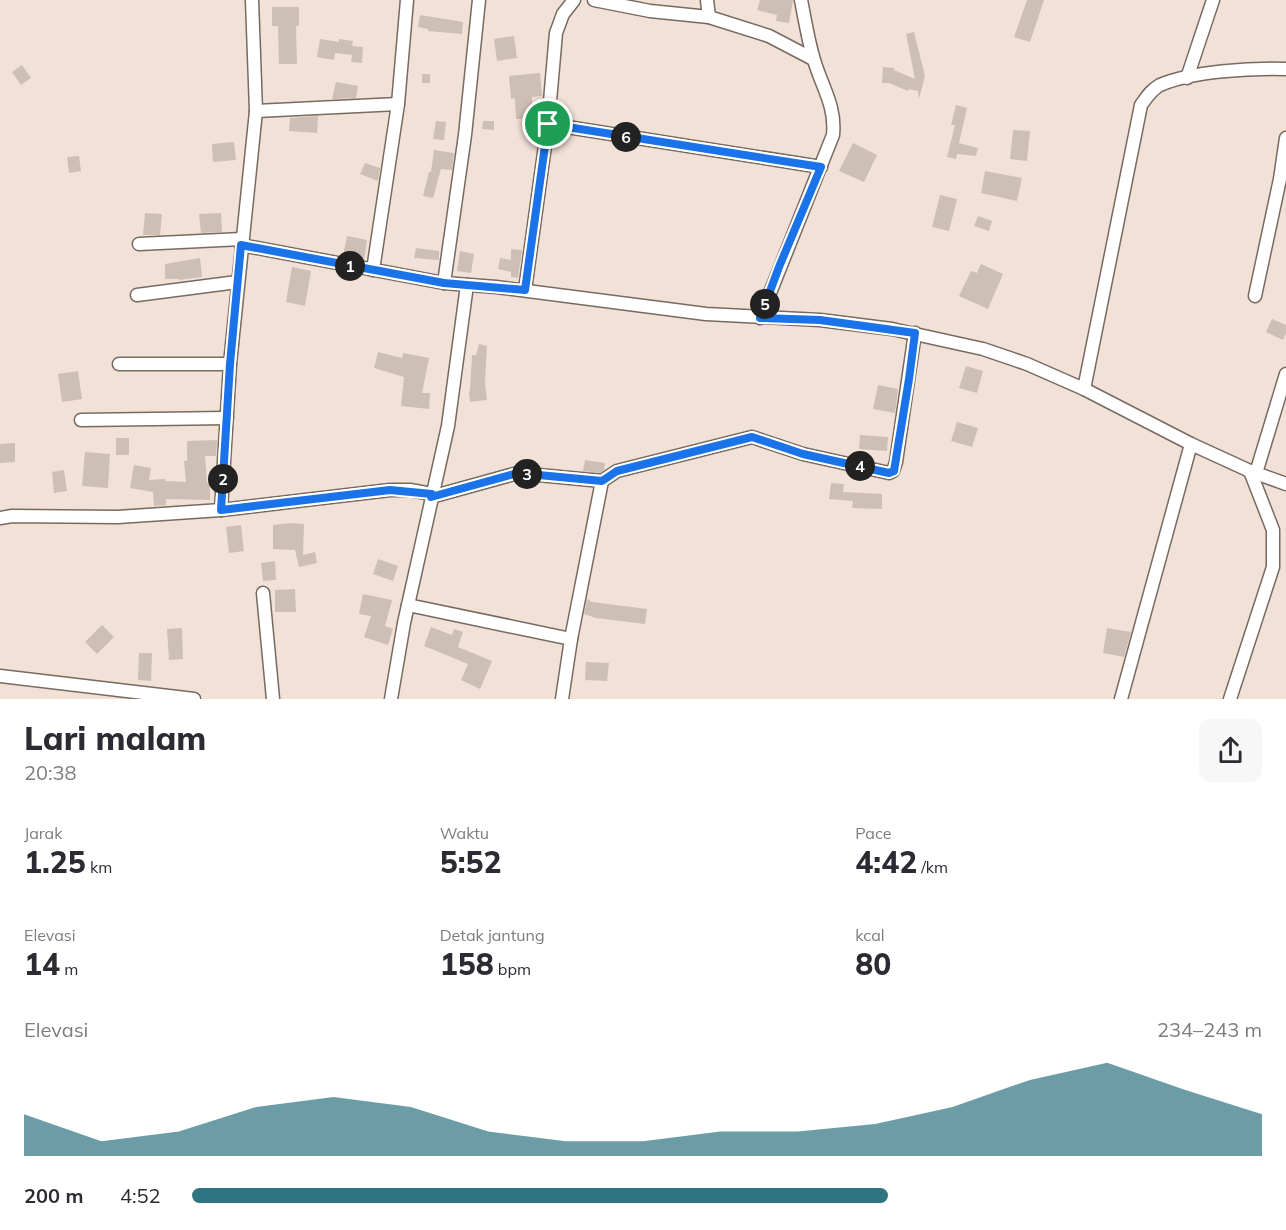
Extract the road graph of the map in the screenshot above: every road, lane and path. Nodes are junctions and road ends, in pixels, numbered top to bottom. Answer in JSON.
{"nodes":[{"id":1,"x":252,"y":0,"type":"edge"},
{"id":2,"x":407,"y":0,"type":"edge"},
{"id":3,"x":479,"y":0,"type":"edge"},
{"id":4,"x":574,"y":0,"type":"edge"},
{"id":5,"x":594,"y":0,"type":"edge"},
{"id":6,"x":707,"y":0,"type":"edge"},
{"id":7,"x":801,"y":0,"type":"edge"},
{"id":8,"x":1213,"y":0,"type":"edge"},
{"id":9,"x":709,"y":17,"type":"junction"},
{"id":10,"x":813,"y":59,"type":"junction"},
{"id":11,"x":1286,"y":69,"type":"edge"},
{"id":12,"x":1187,"y":78,"type":"junction"},
{"id":13,"x":398,"y":104,"type":"junction"},
{"id":14,"x":256,"y":111,"type":"junction"},
{"id":15,"x":548,"y":124,"type":"junction"},
{"id":16,"x":1286,"y":138,"type":"edge"},
{"id":17,"x":821,"y":167,"type":"junction"},
{"id":18,"x":242,"y":242,"type":"junction"},
{"id":19,"x":139,"y":244,"type":"dead end"},
{"id":20,"x":373,"y":270,"type":"junction"},
{"id":21,"x":237,"y":282,"type":"junction"},
{"id":22,"x":444,"y":283,"type":"junction"},
{"id":23,"x":467,"y":285,"type":"junction"},
{"id":24,"x":525,"y":290,"type":"junction"},
{"id":25,"x":137,"y":295,"type":"dead end"},
{"id":26,"x":1255,"y":296,"type":"dead end"},
{"id":27,"x":760,"y":318,"type":"junction"},
{"id":28,"x":915,"y":333,"type":"junction"},
{"id":29,"x":119,"y":364,"type":"dead end"},
{"id":30,"x":230,"y":364,"type":"junction"},
{"id":31,"x":1286,"y":374,"type":"edge"},
{"id":32,"x":1084,"y":389,"type":"junction"},
{"id":33,"x":227,"y":418,"type":"junction"},
{"id":34,"x":81,"y":420,"type":"dead end"},
{"id":35,"x":1191,"y":444,"type":"junction"},
{"id":36,"x":1253,"y":472,"type":"junction"},
{"id":37,"x":602,"y":481,"type":"junction"},
{"id":38,"x":1286,"y":484,"type":"edge"},
{"id":39,"x":431,"y":495,"type":"junction"},
{"id":40,"x":221,"y":510,"type":"junction"},
{"id":41,"x":0,"y":518,"type":"edge"},
{"id":42,"x":263,"y":593,"type":"dead end"},
{"id":43,"x":408,"y":605,"type":"junction"},
{"id":44,"x":571,"y":639,"type":"junction"},
{"id":45,"x":0,"y":676,"type":"edge"},
{"id":46,"x":194,"y":699,"type":"edge"},
{"id":47,"x":273,"y":699,"type":"edge"},
{"id":48,"x":391,"y":699,"type":"edge"},
{"id":49,"x":562,"y":699,"type":"edge"},
{"id":50,"x":1121,"y":699,"type":"edge"},
{"id":51,"x":1230,"y":699,"type":"edge"}],
"edges":[{"from":1,"to":14,"type":"street"},
{"from":2,"to":13,"type":"street"},
{"from":3,"to":22,"type":"street"},
{"from":4,"to":15,"type":"street"},
{"from":5,"to":9,"type":"street"},
{"from":6,"to":9,"type":"street"},
{"from":7,"to":10,"type":"street"},
{"from":8,"to":12,"type":"street"},
{"from":9,"to":10,"type":"street"},
{"from":10,"to":17,"type":"street"},
{"from":11,"to":12,"type":"street"},
{"from":12,"to":32,"type":"street"},
{"from":13,"to":14,"type":"street"},
{"from":13,"to":20,"type":"street"},
{"from":14,"to":18,"type":"street"},
{"from":15,"to":17,"type":"street"},
{"from":15,"to":24,"type":"street"},
{"from":16,"to":26,"type":"street"},
{"from":17,"to":27,"type":"street"},
{"from":18,"to":19,"type":"street"},
{"from":18,"to":20,"type":"street"},
{"from":18,"to":21,"type":"street"},
{"from":20,"to":22,"type":"street"},
{"from":21,"to":25,"type":"street"},
{"from":21,"to":30,"type":"street"},
{"from":22,"to":23,"type":"street"},
{"from":23,"to":24,"type":"street"},
{"from":23,"to":39,"type":"street"},
{"from":24,"to":27,"type":"street"},
{"from":27,"to":28,"type":"street"},
{"from":28,"to":32,"type":"street"},
{"from":28,"to":37,"type":"street"},
{"from":29,"to":30,"type":"street"},
{"from":30,"to":33,"type":"street"},
{"from":31,"to":36,"type":"street"},
{"from":32,"to":35,"type":"street"},
{"from":33,"to":34,"type":"street"},
{"from":33,"to":40,"type":"street"},
{"from":35,"to":36,"type":"street"},
{"from":35,"to":50,"type":"street"},
{"from":36,"to":38,"type":"street"},
{"from":36,"to":51,"type":"street"},
{"from":37,"to":39,"type":"street"},
{"from":37,"to":44,"type":"street"},
{"from":39,"to":40,"type":"street"},
{"from":39,"to":43,"type":"street"},
{"from":40,"to":41,"type":"street"},
{"from":42,"to":47,"type":"street"},
{"from":43,"to":44,"type":"street"},
{"from":43,"to":48,"type":"street"},
{"from":44,"to":49,"type":"street"},
{"from":45,"to":46,"type":"street"}]}
